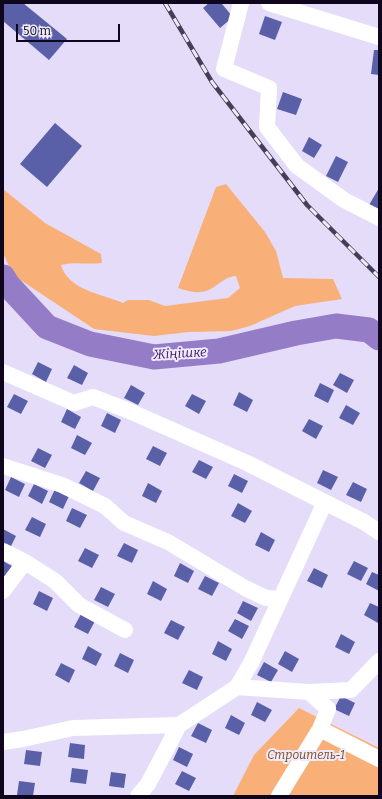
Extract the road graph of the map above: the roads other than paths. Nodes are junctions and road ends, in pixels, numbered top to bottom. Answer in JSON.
{"nodes":[{"id":1,"x":241,"y":3,"type":"edge"},
{"id":2,"x":269,"y":3,"type":"edge"},
{"id":3,"x":379,"y":37,"type":"edge"},
{"id":4,"x":379,"y":218,"type":"edge"},
{"id":5,"x":3,"y":372,"type":"edge"},
{"id":6,"x":3,"y":466,"type":"edge"},
{"id":7,"x":325,"y":502,"type":"junction"},
{"id":8,"x":379,"y":532,"type":"edge"},
{"id":9,"x":3,"y":552,"type":"edge"},
{"id":10,"x":25,"y":562,"type":"junction"},
{"id":11,"x":3,"y":590,"type":"edge"},
{"id":12,"x":280,"y":599,"type":"junction"},
{"id":13,"x":125,"y":630,"type":"dead end"},
{"id":14,"x":379,"y":661,"type":"edge"},
{"id":15,"x":237,"y":687,"type":"junction"},
{"id":16,"x":309,"y":692,"type":"junction"},
{"id":17,"x":178,"y":725,"type":"junction"},
{"id":18,"x":320,"y":729,"type":"junction"},
{"id":19,"x":3,"y":742,"type":"edge"},
{"id":20,"x":379,"y":759,"type":"edge"},
{"id":21,"x":138,"y":796,"type":"edge"},
{"id":22,"x":279,"y":796,"type":"edge"}],
"edges":[{"from":1,"to":4,"type":"lane"},
{"from":2,"to":3,"type":"lane"},
{"from":5,"to":7,"type":"lane"},
{"from":6,"to":12,"type":"lane"},
{"from":7,"to":8,"type":"lane"},
{"from":7,"to":12,"type":"lane"},
{"from":9,"to":10,"type":"lane"},
{"from":10,"to":11,"type":"lane"},
{"from":10,"to":13,"type":"lane"},
{"from":12,"to":15,"type":"lane"},
{"from":14,"to":16,"type":"lane"},
{"from":15,"to":16,"type":"lane"},
{"from":15,"to":17,"type":"lane"},
{"from":16,"to":18,"type":"lane"},
{"from":17,"to":19,"type":"lane"},
{"from":17,"to":21,"type":"lane"},
{"from":18,"to":20,"type":"lane"},
{"from":18,"to":22,"type":"lane"}]}
